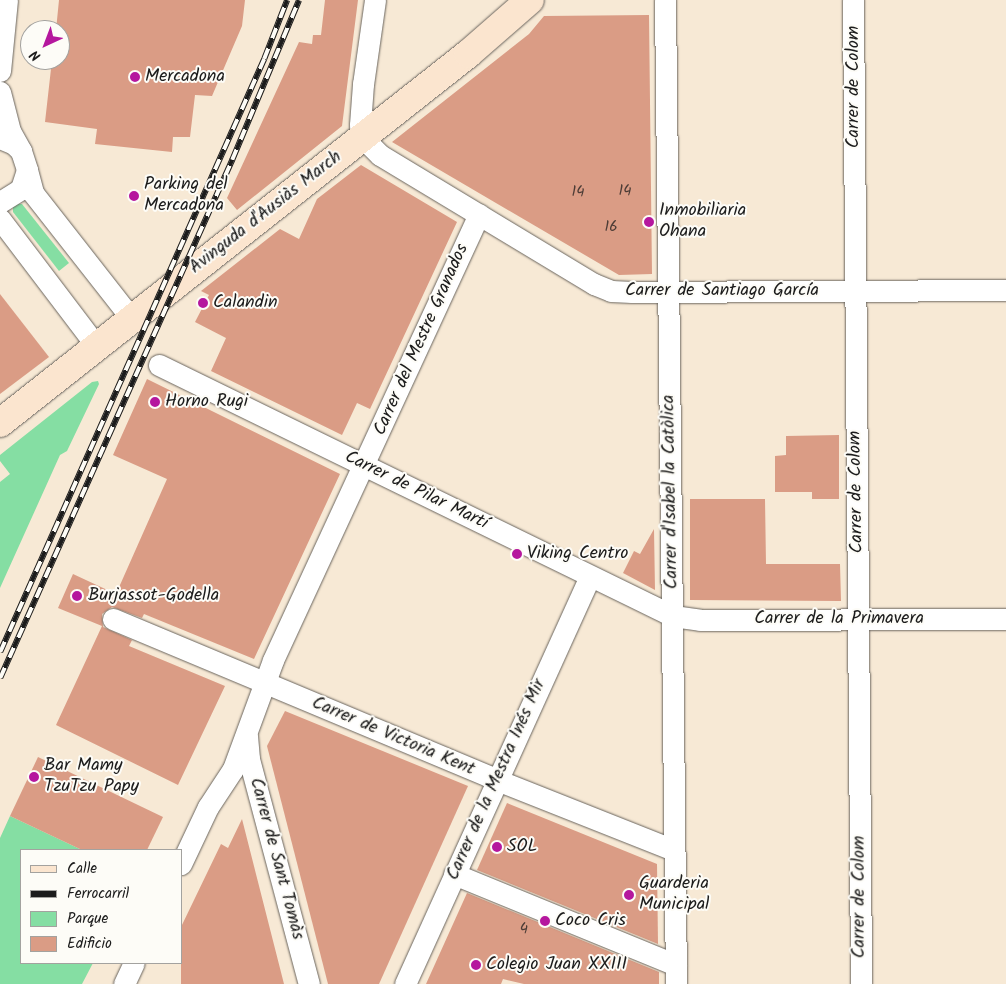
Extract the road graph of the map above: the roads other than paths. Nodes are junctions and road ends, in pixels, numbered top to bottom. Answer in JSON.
{"nodes":[{"id":1,"x":7,"y":0,"type":"edge"},
{"id":2,"x":375,"y":0,"type":"edge"},
{"id":3,"x":665,"y":0,"type":"edge"},
{"id":4,"x":853,"y":0,"type":"edge"},
{"id":5,"x":532,"y":1,"type":"edge"},
{"id":6,"x":0,"y":71,"type":"edge"},
{"id":7,"x":0,"y":92,"type":"edge"},
{"id":8,"x":0,"y":138,"type":"edge"},
{"id":9,"x":363,"y":138,"type":"junction"},
{"id":10,"x":24,"y":161,"type":"junction"},
{"id":11,"x":0,"y":202,"type":"edge"},
{"id":12,"x":478,"y":214,"type":"junction"},
{"id":13,"x":0,"y":219,"type":"edge"},
{"id":14,"x":1006,"y":290,"type":"edge"},
{"id":15,"x":854,"y":291,"type":"junction"},
{"id":16,"x":670,"y":292,"type":"junction"},
{"id":17,"x":132,"y":318,"type":"junction"},
{"id":18,"x":97,"y":347,"type":"junction"},
{"id":19,"x":159,"y":365,"type":"dead end"},
{"id":20,"x":0,"y":424,"type":"edge"},
{"id":21,"x":364,"y":465,"type":"junction"},
{"id":22,"x":590,"y":577,"type":"junction"},
{"id":23,"x":673,"y":616,"type":"junction"},
{"id":24,"x":858,"y":618,"type":"junction"},
{"id":25,"x":1006,"y":618,"type":"edge"},
{"id":26,"x":113,"y":619,"type":"dead end"},
{"id":27,"x":266,"y":684,"type":"junction"},
{"id":28,"x":247,"y":734,"type":"junction"},
{"id":29,"x":496,"y":780,"type":"junction"},
{"id":30,"x":219,"y":793,"type":"junction"},
{"id":31,"x":262,"y":803,"type":"junction"},
{"id":32,"x":674,"y":850,"type":"junction"},
{"id":33,"x":182,"y":862,"type":"edge"},
{"id":34,"x":454,"y":874,"type":"junction"},
{"id":35,"x":134,"y":964,"type":"edge"},
{"id":36,"x":676,"y":975,"type":"edge"},
{"id":37,"x":124,"y":984,"type":"edge"},
{"id":38,"x":309,"y":984,"type":"edge"},
{"id":39,"x":405,"y":984,"type":"edge"},
{"id":40,"x":861,"y":984,"type":"edge"}],
"edges":[{"from":1,"to":6,"type":"street"},
{"from":2,"to":9,"type":"street"},
{"from":3,"to":16,"type":"street","name":"Carrer d'Isabel la Catòlica"},
{"from":4,"to":15,"type":"street","name":"Carrer de Colom"},
{"from":5,"to":9,"type":"street","name":"Avinguda d'Ausiàs March"},
{"from":7,"to":10,"type":"street"},
{"from":8,"to":10,"type":"street"},
{"from":9,"to":12,"type":"street","name":"Carrer de Santiago García"},
{"from":9,"to":17,"type":"street","name":"Avinguda d'Ausiàs March"},
{"from":10,"to":11,"type":"street"},
{"from":10,"to":17,"type":"street"},
{"from":12,"to":16,"type":"street","name":"Carrer de Santiago García"},
{"from":12,"to":21,"type":"street","name":"Carrer del Mestre Granados"},
{"from":13,"to":18,"type":"street"},
{"from":14,"to":15,"type":"street","name":"Carrer de Santiago García"},
{"from":15,"to":16,"type":"street","name":"Carrer de Santiago García"},
{"from":15,"to":24,"type":"street","name":"Carrer de Colom"},
{"from":16,"to":23,"type":"street","name":"Carrer d'Isabel la Catòlica"},
{"from":17,"to":18,"type":"street","name":"Avinguda d'Ausiàs March"},
{"from":18,"to":20,"type":"street","name":"Avinguda d'Ausiàs March"},
{"from":19,"to":21,"type":"street","name":"Carrer de Pilar Martí"},
{"from":21,"to":22,"type":"street","name":"Carrer de Pilar Martí"},
{"from":21,"to":27,"type":"street","name":"Carrer del Mestre Granados"},
{"from":22,"to":23,"type":"street","name":"Carrer de Pilar Martí"},
{"from":22,"to":29,"type":"street","name":"Carrer de la Mestra Inés Mir"},
{"from":23,"to":24,"type":"street","name":"Carrer de la Primavera"},
{"from":23,"to":32,"type":"street","name":"Carrer d'Isabel la Catòlica"},
{"from":24,"to":25,"type":"street","name":"Carrer de la Primavera"},
{"from":24,"to":40,"type":"street","name":"Carrer de Colom"},
{"from":26,"to":27,"type":"street","name":"Carrer de Victoria Kent"},
{"from":27,"to":28,"type":"street","name":"Carrer del Mestre Granados"},
{"from":27,"to":29,"type":"street","name":"Carrer de Victoria Kent"},
{"from":28,"to":30,"type":"street","name":"Carrer del Mestre Granados"},
{"from":28,"to":31,"type":"street","name":"Carrer de Sant Tomàs"},
{"from":29,"to":32,"type":"street","name":"Carrer de Victoria Kent"},
{"from":29,"to":34,"type":"street","name":"Carrer de la Mestra Inés Mir"},
{"from":30,"to":31,"type":"street"},
{"from":30,"to":33,"type":"street","name":"Carrer del Mestre Granados"},
{"from":31,"to":38,"type":"street","name":"Carrer de Sant Tomàs"},
{"from":32,"to":36,"type":"street","name":"Carrer d'Isabel la Catòlica"},
{"from":34,"to":36,"type":"street"},
{"from":34,"to":39,"type":"street","name":"Carrer de la Mestra Inés Mir"},
{"from":35,"to":37,"type":"street"}]}
